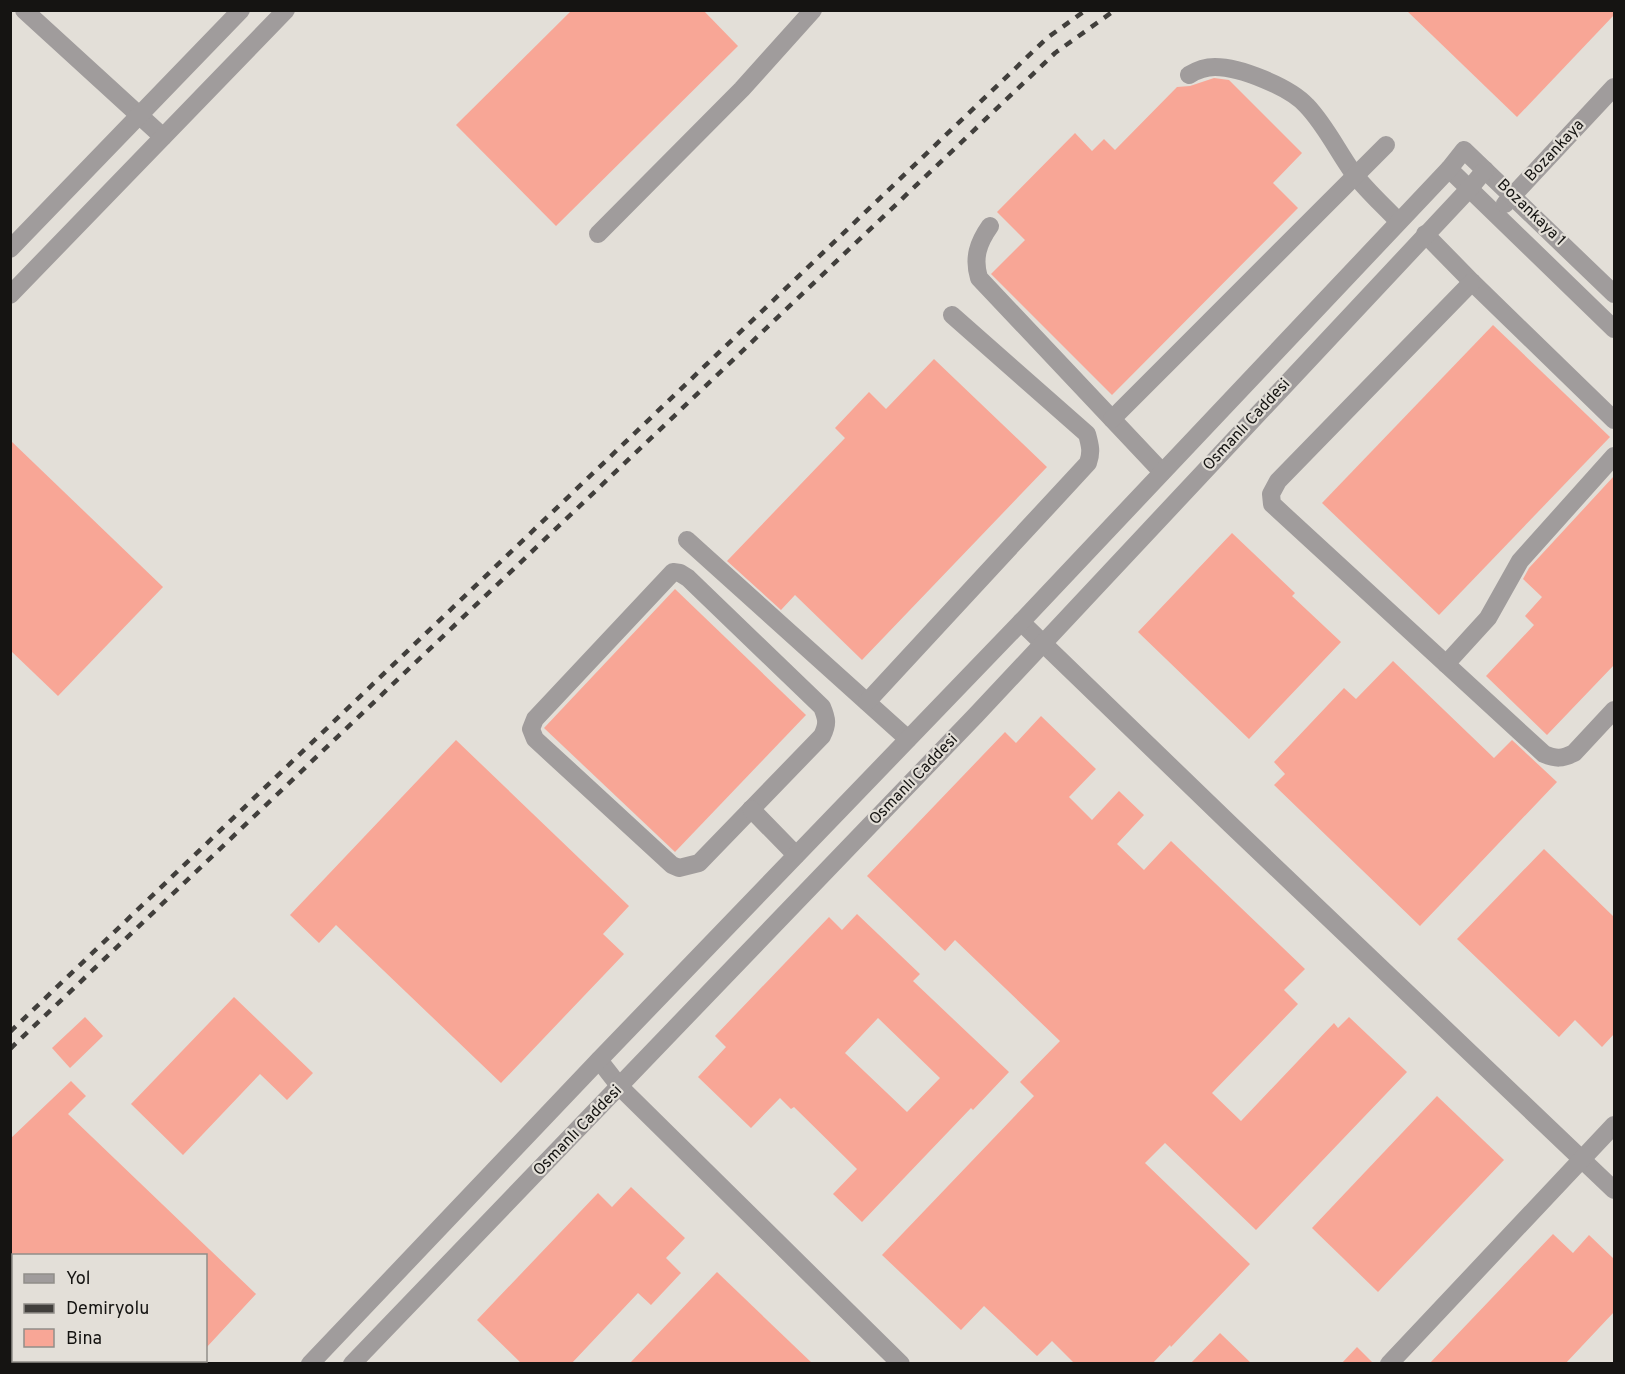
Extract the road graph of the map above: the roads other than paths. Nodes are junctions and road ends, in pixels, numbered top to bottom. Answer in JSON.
{"nodes":[{"id":1,"x":24,"y":10,"type":"edge"},
{"id":2,"x":241,"y":10,"type":"edge"},
{"id":3,"x":286,"y":10,"type":"edge"},
{"id":4,"x":813,"y":10,"type":"edge"},
{"id":5,"x":1189,"y":75,"type":"dead end"},
{"id":6,"x":1614,"y":87,"type":"edge"},
{"id":7,"x":140,"y":115,"type":"junction"},
{"id":8,"x":163,"y":137,"type":"junction"},
{"id":9,"x":1386,"y":145,"type":"dead end"},
{"id":10,"x":1449,"y":169,"type":"junction"},
{"id":11,"x":1485,"y":170,"type":"junction"},
{"id":12,"x":1355,"y":176,"type":"junction"},
{"id":13,"x":1469,"y":189,"type":"junction"},
{"id":14,"x":1513,"y":195,"type":"junction"},
{"id":15,"x":1495,"y":214,"type":"junction"},
{"id":16,"x":1398,"y":221,"type":"junction"},
{"id":17,"x":990,"y":226,"type":"dead end"},
{"id":18,"x":598,"y":234,"type":"dead end"},
{"id":19,"x":1425,"y":234,"type":"junction"},
{"id":20,"x":10,"y":249,"type":"edge"},
{"id":21,"x":1472,"y":282,"type":"junction"},
{"id":22,"x":1614,"y":294,"type":"edge"},
{"id":23,"x":10,"y":296,"type":"edge"},
{"id":24,"x":952,"y":315,"type":"dead end"},
{"id":25,"x":1614,"y":328,"type":"edge"},
{"id":26,"x":1112,"y":419,"type":"junction"},
{"id":27,"x":1614,"y":420,"type":"edge"},
{"id":28,"x":1614,"y":456,"type":"edge"},
{"id":29,"x":1162,"y":472,"type":"junction"},
{"id":30,"x":687,"y":540,"type":"dead end"},
{"id":31,"x":1021,"y":622,"type":"junction"},
{"id":32,"x":1042,"y":644,"type":"junction"},
{"id":33,"x":1446,"y":664,"type":"junction"},
{"id":34,"x":867,"y":702,"type":"junction"},
{"id":35,"x":1614,"y":710,"type":"edge"},
{"id":36,"x":908,"y":739,"type":"junction"},
{"id":37,"x":751,"y":809,"type":"junction"},
{"id":38,"x":796,"y":855,"type":"junction"},
{"id":39,"x":777,"y":875,"type":"junction"},
{"id":40,"x":800,"y":899,"type":"junction"},
{"id":41,"x":599,"y":1060,"type":"junction"},
{"id":42,"x":620,"y":1087,"type":"junction"},
{"id":43,"x":1614,"y":1125,"type":"edge"},
{"id":44,"x":1582,"y":1159,"type":"junction"},
{"id":45,"x":1614,"y":1190,"type":"edge"},
{"id":46,"x":313,"y":1363,"type":"edge"},
{"id":47,"x":352,"y":1364,"type":"edge"},
{"id":48,"x":901,"y":1364,"type":"edge"},
{"id":49,"x":1389,"y":1364,"type":"edge"}],
"edges":[{"from":1,"to":7,"type":"street"},
{"from":2,"to":7,"type":"street"},
{"from":3,"to":8,"type":"street"},
{"from":4,"to":18,"type":"street"},
{"from":5,"to":12,"type":"street"},
{"from":6,"to":14,"type":"street","name":"Bozankaya"},
{"from":7,"to":8,"type":"street"},
{"from":7,"to":20,"type":"street"},
{"from":8,"to":23,"type":"street"},
{"from":9,"to":12,"type":"street"},
{"from":10,"to":11,"type":"street","name":"Bozankaya 1"},
{"from":10,"to":13,"type":"street"},
{"from":10,"to":16,"type":"street"},
{"from":11,"to":13,"type":"street","name":"Osmanlı Caddesi"},
{"from":11,"to":14,"type":"street","name":"Bozankaya 1"},
{"from":12,"to":16,"type":"street"},
{"from":12,"to":26,"type":"street"},
{"from":13,"to":15,"type":"street"},
{"from":13,"to":19,"type":"street","name":"Osmanlı Caddesi"},
{"from":14,"to":15,"type":"street","name":"Bozankaya"},
{"from":14,"to":22,"type":"street","name":"Bozankaya 1"},
{"from":15,"to":25,"type":"street"},
{"from":16,"to":29,"type":"street"},
{"from":17,"to":26,"type":"street"},
{"from":19,"to":21,"type":"street"},
{"from":19,"to":32,"type":"street","name":"Osmanlı Caddesi"},
{"from":21,"to":27,"type":"street"},
{"from":21,"to":33,"type":"street"},
{"from":24,"to":34,"type":"street"},
{"from":26,"to":29,"type":"street"},
{"from":28,"to":33,"type":"street"},
{"from":29,"to":31,"type":"street"},
{"from":30,"to":34,"type":"street"},
{"from":31,"to":32,"type":"street"},
{"from":31,"to":36,"type":"street"},
{"from":32,"to":40,"type":"street","name":"Osmanlı Caddesi"},
{"from":32,"to":44,"type":"street"},
{"from":33,"to":35,"type":"street"},
{"from":34,"to":36,"type":"street"},
{"from":36,"to":38,"type":"street"},
{"from":37,"to":37,"type":"street"},
{"from":37,"to":38,"type":"street"},
{"from":38,"to":39,"type":"street"},
{"from":39,"to":40,"type":"street"},
{"from":39,"to":41,"type":"street"},
{"from":40,"to":42,"type":"street","name":"Osmanlı Caddesi"},
{"from":41,"to":42,"type":"street"},
{"from":41,"to":46,"type":"street"},
{"from":42,"to":47,"type":"street","name":"Osmanlı Caddesi"},
{"from":42,"to":48,"type":"street"},
{"from":43,"to":44,"type":"street"},
{"from":44,"to":45,"type":"street"},
{"from":44,"to":49,"type":"street"}]}
